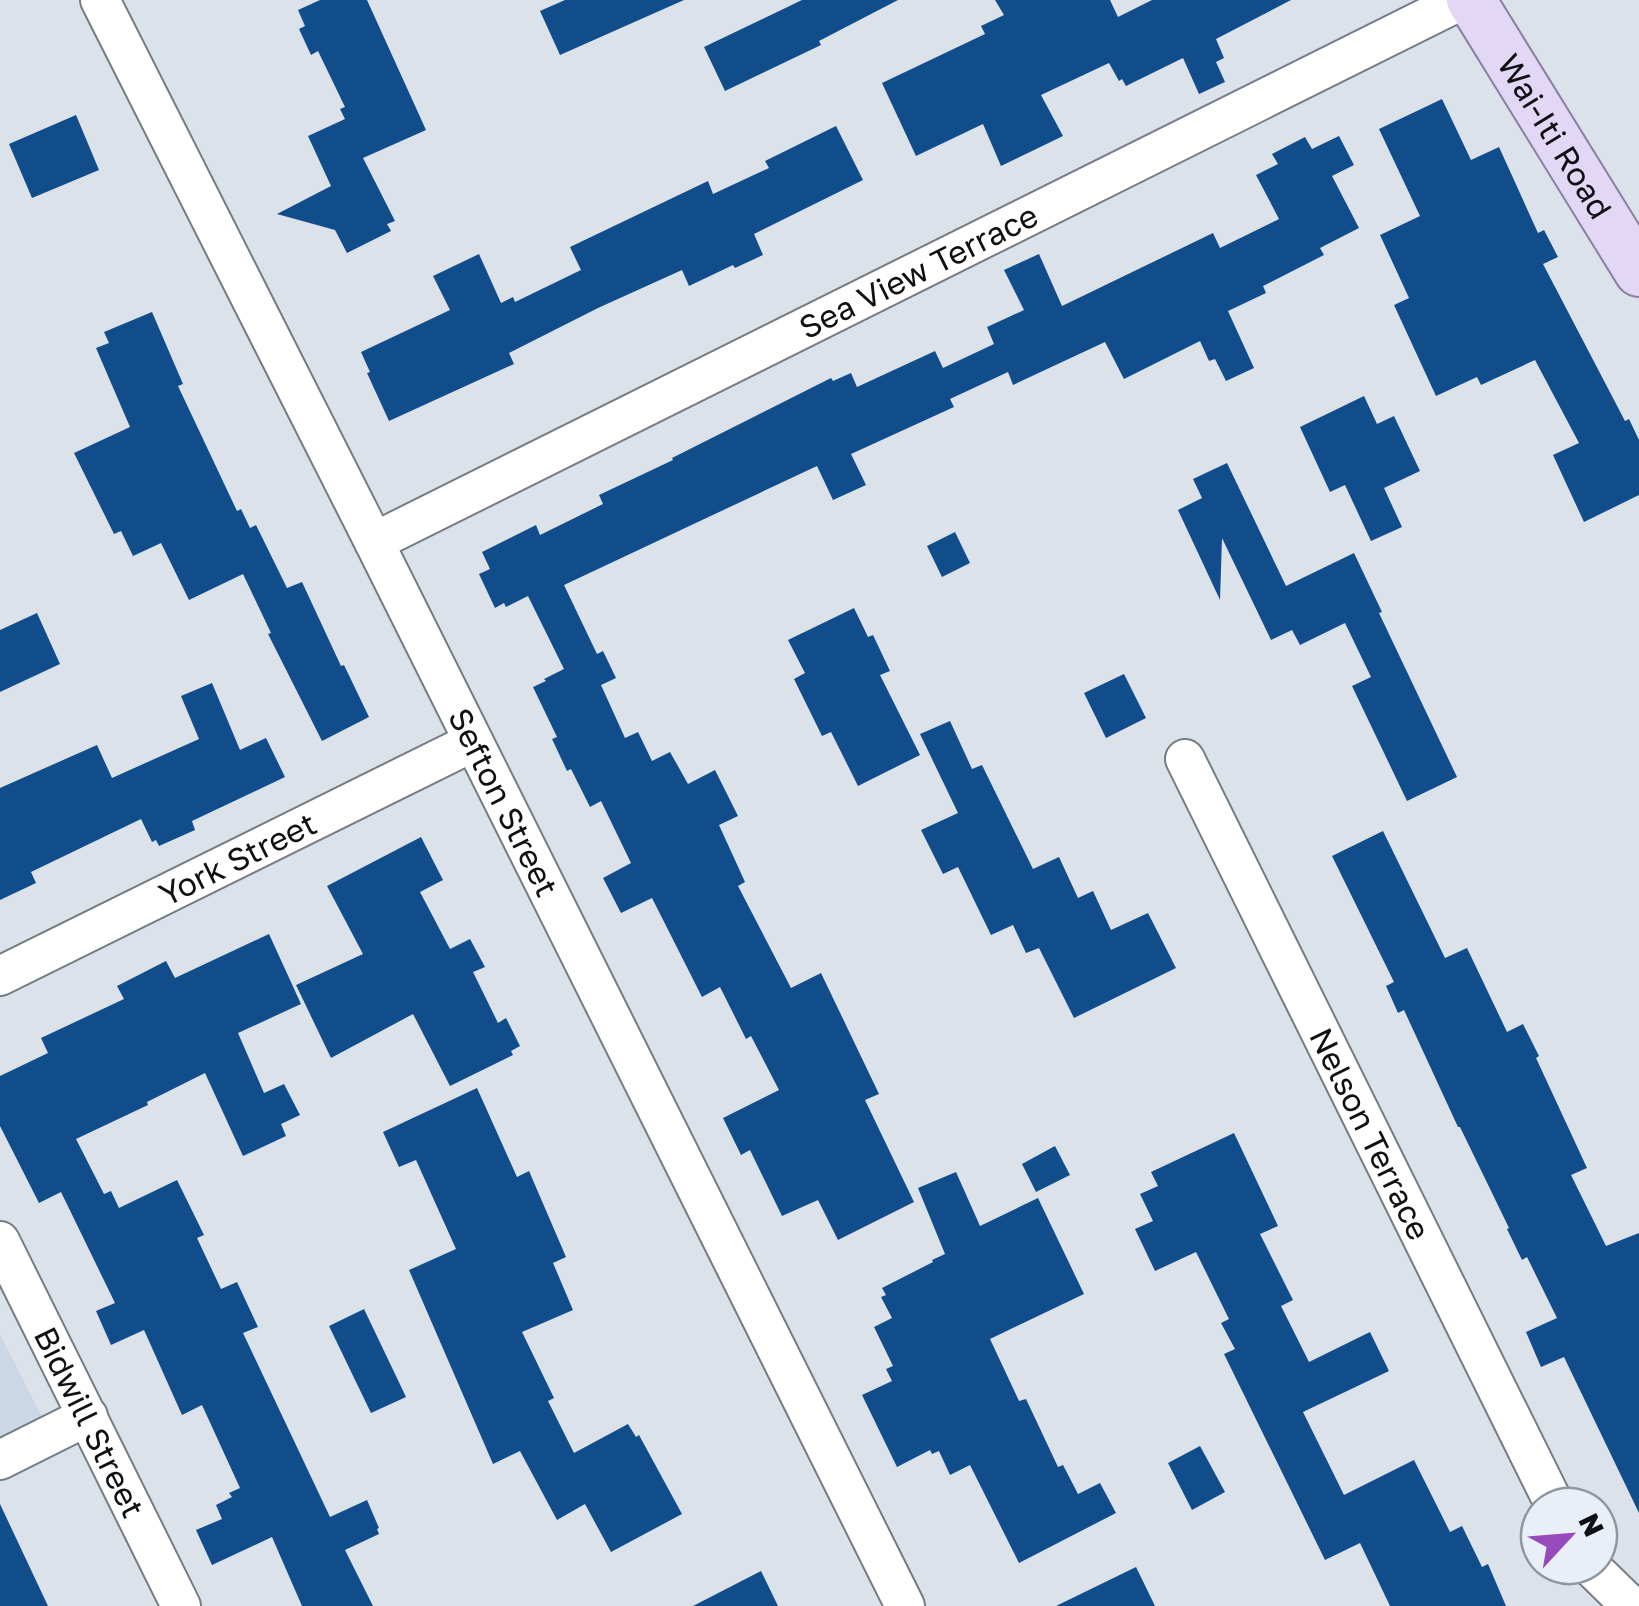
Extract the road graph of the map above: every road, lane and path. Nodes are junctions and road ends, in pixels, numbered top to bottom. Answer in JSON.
{"nodes":[{"id":1,"x":100,"y":0,"type":"edge"},
{"id":2,"x":1462,"y":0,"type":"edge"},
{"id":3,"x":1471,"y":0,"type":"edge"},
{"id":4,"x":1639,"y":272,"type":"edge"},
{"id":5,"x":374,"y":542,"type":"junction"},
{"id":6,"x":473,"y":742,"type":"junction"},
{"id":7,"x":1185,"y":759,"type":"dead end"},
{"id":8,"x":0,"y":976,"type":"edge"},
{"id":9,"x":0,"y":1240,"type":"edge"},
{"id":10,"x":88,"y":1416,"type":"junction"},
{"id":11,"x":0,"y":1460,"type":"edge"},
{"id":12,"x":1545,"y":1486,"type":"edge"},
{"id":13,"x":1610,"y":1586,"type":"edge"},
{"id":14,"x":181,"y":1606,"type":"edge"},
{"id":15,"x":905,"y":1606,"type":"edge"},
{"id":16,"x":1631,"y":1606,"type":"edge"}],
"edges":[{"from":1,"to":5,"type":"street","name":"Sefton Street"},
{"from":2,"to":5,"type":"street","name":"Sea View Terrace"},
{"from":3,"to":4,"type":"main road","name":"Wai-Iti Road"},
{"from":5,"to":6,"type":"street","name":"Sefton Street"},
{"from":6,"to":8,"type":"street","name":"York Street"},
{"from":6,"to":15,"type":"street","name":"Sefton Street"},
{"from":7,"to":12,"type":"street","name":"Nelson Terrace"},
{"from":9,"to":10,"type":"street","name":"Bidwill Street"},
{"from":10,"to":11,"type":"street"},
{"from":10,"to":14,"type":"street","name":"Bidwill Street"},
{"from":13,"to":16,"type":"street"}]}
